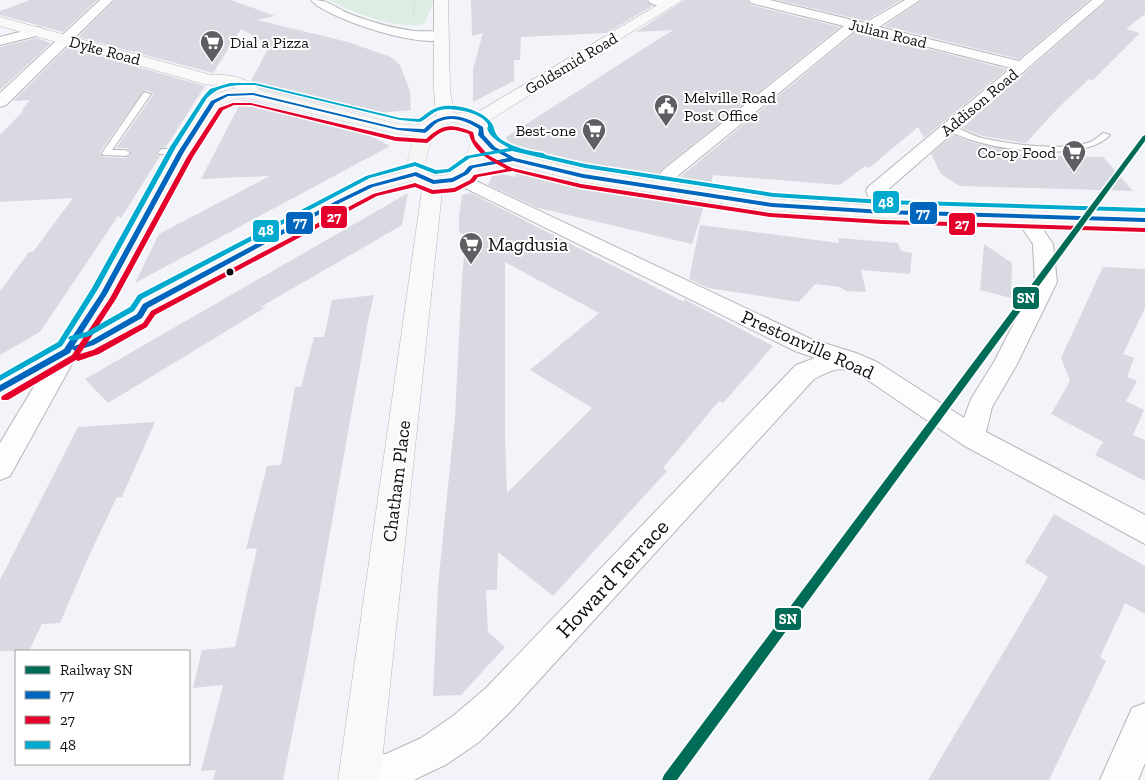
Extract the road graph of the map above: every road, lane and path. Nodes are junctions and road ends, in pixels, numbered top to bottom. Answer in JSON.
{"nodes":[{"id":1,"x":107,"y":0,"type":"edge"},
{"id":2,"x":168,"y":0,"type":"edge"},
{"id":3,"x":317,"y":0,"type":"edge"},
{"id":4,"x":441,"y":0,"type":"edge"},
{"id":5,"x":755,"y":0,"type":"edge"},
{"id":6,"x":914,"y":0,"type":"edge"},
{"id":7,"x":1100,"y":0,"type":"edge"},
{"id":8,"x":666,"y":2,"type":"edge"},
{"id":9,"x":0,"y":21,"type":"edge"},
{"id":10,"x":83,"y":24,"type":"junction"},
{"id":11,"x":861,"y":26,"type":"junction"},
{"id":12,"x":39,"y":30,"type":"junction"},
{"id":13,"x":441,"y":36,"type":"junction"},
{"id":14,"x":66,"y":40,"type":"junction"},
{"id":15,"x":0,"y":41,"type":"edge"},
{"id":16,"x":1021,"y":66,"type":"junction"},
{"id":17,"x":213,"y":89,"type":"junction"},
{"id":18,"x":147,"y":94,"type":"dead end"},
{"id":19,"x":0,"y":102,"type":"edge"},
{"id":20,"x":445,"y":118,"type":"junction"},
{"id":21,"x":478,"y":128,"type":"junction"},
{"id":22,"x":948,"y":128,"type":"junction"},
{"id":23,"x":425,"y":131,"type":"junction"},
{"id":24,"x":1106,"y":134,"type":"dead end"},
{"id":25,"x":126,"y":153,"type":"dead end"},
{"id":26,"x":513,"y":159,"type":"junction"},
{"id":27,"x":465,"y":173,"type":"junction"},
{"id":28,"x":424,"y":178,"type":"junction"},
{"id":29,"x":658,"y":187,"type":"junction"},
{"id":30,"x":883,"y":212,"type":"junction"},
{"id":31,"x":1024,"y":216,"type":"junction"},
{"id":32,"x":1145,"y":220,"type":"edge"},
{"id":33,"x":104,"y":294,"type":"junction"},
{"id":34,"x":146,"y":306,"type":"junction"},
{"id":35,"x":67,"y":351,"type":"junction"},
{"id":36,"x":848,"y":359,"type":"junction"},
{"id":37,"x":0,"y":389,"type":"edge"},
{"id":38,"x":972,"y":437,"type":"junction"},
{"id":39,"x":0,"y":468,"type":"edge"},
{"id":40,"x":1145,"y":530,"type":"edge"},
{"id":41,"x":1145,"y":721,"type":"edge"},
{"id":42,"x":360,"y":777,"type":"edge"},
{"id":43,"x":1119,"y":780,"type":"edge"}],
"edges":[{"from":1,"to":10,"type":"street"},
{"from":2,"to":10,"type":"path"},
{"from":3,"to":13,"type":"street"},
{"from":4,"to":13,"type":"main road"},
{"from":5,"to":11,"type":"street","name":"Julian Road"},
{"from":6,"to":11,"type":"street"},
{"from":7,"to":16,"type":"street","name":"Addison Road"},
{"from":8,"to":21,"type":"main road","name":"Goldsmid Road"},
{"from":9,"to":12,"type":"main road","name":"Dyke Road"},
{"from":10,"to":14,"type":"street"},
{"from":11,"to":16,"type":"street","name":"Julian Road"},
{"from":11,"to":29,"type":"street"},
{"from":12,"to":14,"type":"main road","name":"Dyke Road"},
{"from":12,"to":15,"type":"street"},
{"from":13,"to":20,"type":"main road"},
{"from":14,"to":17,"type":"main road","name":"Dyke Road"},
{"from":14,"to":19,"type":"street"},
{"from":16,"to":22,"type":"street","name":"Addison Road"},
{"from":17,"to":23,"type":"main road","name":"Dyke Road"},
{"from":17,"to":33,"type":"main road"},
{"from":18,"to":25,"type":"lane"},
{"from":20,"to":21,"type":"main road"},
{"from":20,"to":23,"type":"main road"},
{"from":21,"to":26,"type":"main road"},
{"from":21,"to":27,"type":"main road"},
{"from":22,"to":24,"type":"lane"},
{"from":22,"to":30,"type":"street","name":"Addison Road"},
{"from":23,"to":28,"type":"main road"},
{"from":26,"to":27,"type":"main road"},
{"from":26,"to":29,"type":"main road"},
{"from":27,"to":28,"type":"main road"},
{"from":27,"to":36,"type":"street","name":"Prestonville Road"},
{"from":28,"to":34,"type":"main road"},
{"from":28,"to":42,"type":"main road","name":"Chatham Place"},
{"from":29,"to":30,"type":"main road"},
{"from":30,"to":31,"type":"main road"},
{"from":31,"to":32,"type":"main road"},
{"from":31,"to":38,"type":"street"},
{"from":33,"to":34,"type":"main road"},
{"from":33,"to":35,"type":"main road"},
{"from":34,"to":35,"type":"main road"},
{"from":35,"to":37,"type":"main road"},
{"from":35,"to":39,"type":"street"},
{"from":36,"to":38,"type":"street","name":"Prestonville Road"},
{"from":36,"to":42,"type":"street","name":"Howard Terrace"},
{"from":38,"to":40,"type":"street","name":"Prestonville Road"},
{"from":41,"to":43,"type":"street"}]}
